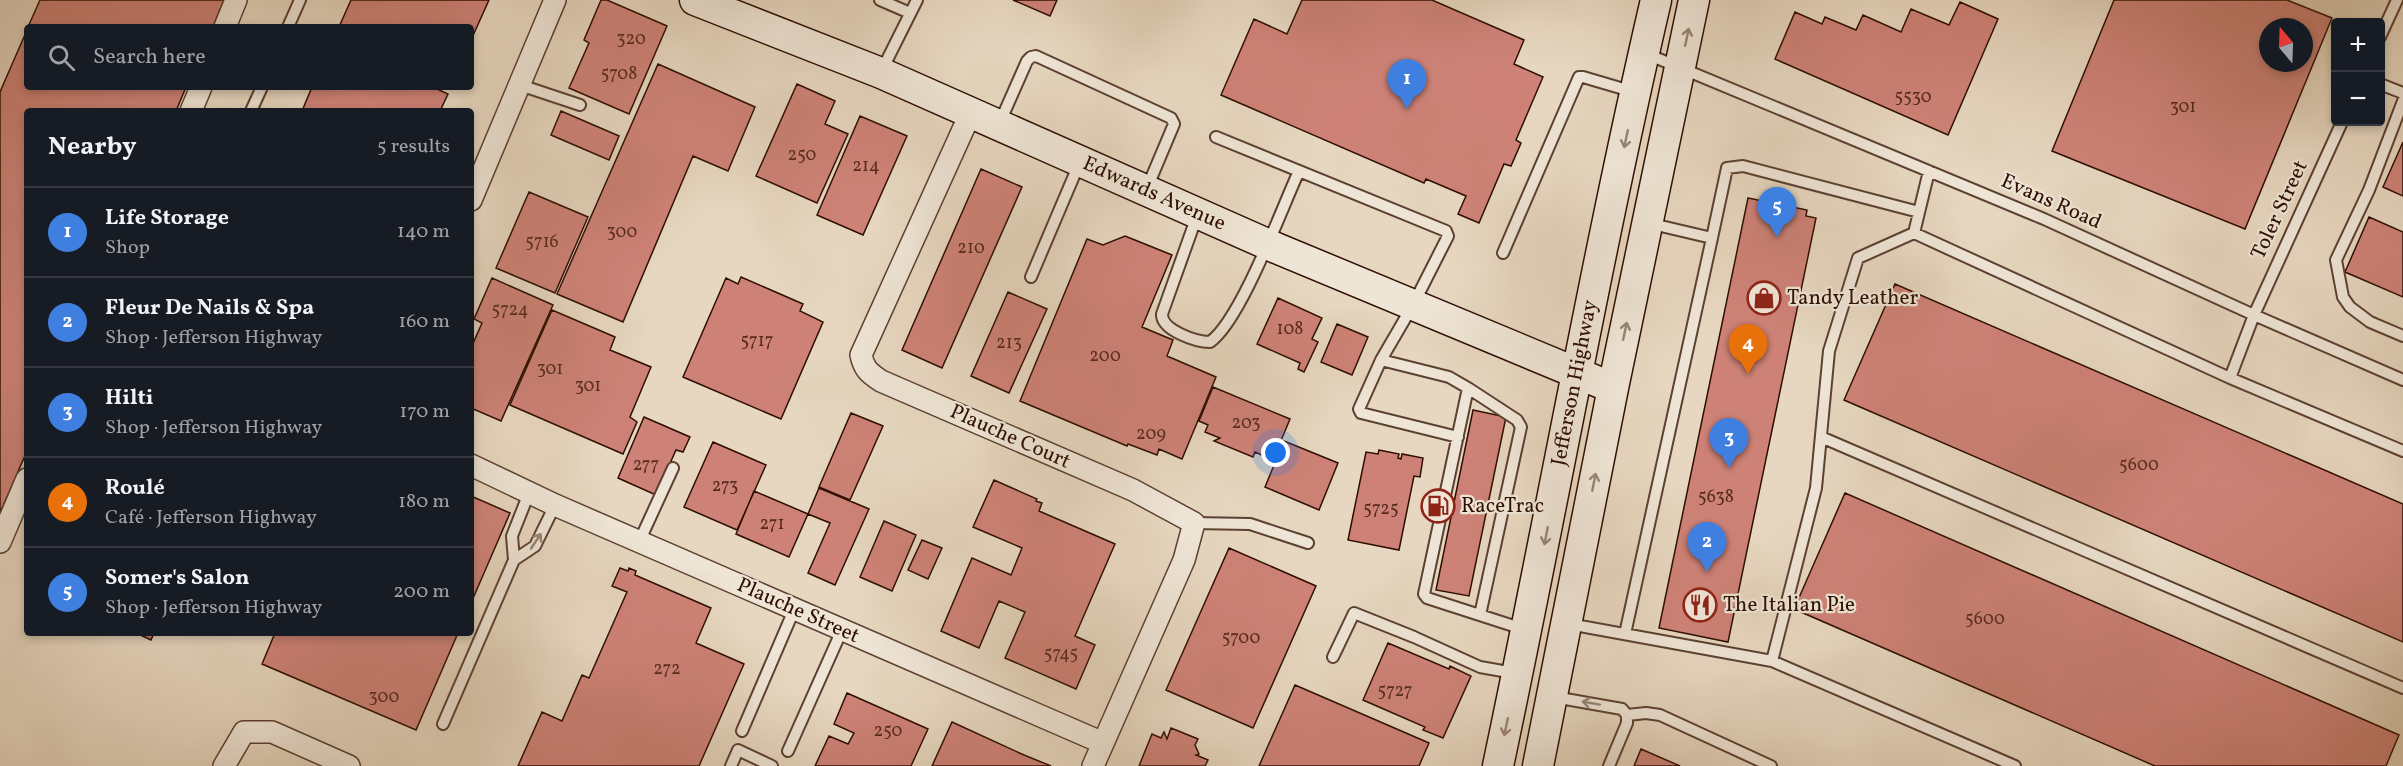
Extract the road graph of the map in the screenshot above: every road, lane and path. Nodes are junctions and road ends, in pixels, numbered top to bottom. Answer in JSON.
{"nodes":[{"id":1,"x":236,"y":0,"type":"edge"},
{"id":2,"x":300,"y":0,"type":"edge"},
{"id":3,"x":555,"y":0,"type":"edge"},
{"id":4,"x":695,"y":0,"type":"edge"},
{"id":5,"x":880,"y":0,"type":"edge"},
{"id":6,"x":917,"y":0,"type":"edge"},
{"id":7,"x":1656,"y":0,"type":"edge"},
{"id":8,"x":1694,"y":0,"type":"edge"},
{"id":9,"x":2397,"y":0,"type":"edge"},
{"id":10,"x":910,"y":13,"type":"junction"},
{"id":11,"x":226,"y":24,"type":"edge"},
{"id":12,"x":289,"y":24,"type":"edge"},
{"id":13,"x":2385,"y":26,"type":"edge"},
{"id":14,"x":1644,"y":53,"type":"junction"},
{"id":15,"x":1681,"y":68,"type":"junction"},
{"id":16,"x":881,"y":73,"type":"junction"},
{"id":17,"x":520,"y":85,"type":"junction"},
{"id":18,"x":2385,"y":86,"type":"edge"},
{"id":19,"x":200,"y":90,"type":"edge"},
{"id":20,"x":261,"y":90,"type":"edge"},
{"id":21,"x":1635,"y":92,"type":"junction"},
{"id":22,"x":2403,"y":93,"type":"edge"},
{"id":23,"x":2403,"y":101,"type":"edge"},
{"id":24,"x":580,"y":105,"type":"dead end"},
{"id":25,"x":192,"y":108,"type":"edge"},
{"id":26,"x":252,"y":108,"type":"edge"},
{"id":27,"x":971,"y":112,"type":"junction"},
{"id":28,"x":998,"y":125,"type":"junction"},
{"id":29,"x":2340,"y":126,"type":"edge"},
{"id":30,"x":1216,"y":137,"type":"dead end"},
{"id":31,"x":1081,"y":162,"type":"junction"},
{"id":32,"x":1299,"y":171,"type":"junction"},
{"id":33,"x":1929,"y":171,"type":"junction"},
{"id":34,"x":1146,"y":191,"type":"junction"},
{"id":35,"x":474,"y":193,"type":"edge"},
{"id":36,"x":1919,"y":212,"type":"junction"},
{"id":37,"x":1198,"y":213,"type":"junction"},
{"id":38,"x":1648,"y":223,"type":"junction"},
{"id":39,"x":1914,"y":233,"type":"junction"},
{"id":40,"x":1712,"y":238,"type":"junction"},
{"id":41,"x":1266,"y":244,"type":"junction"},
{"id":42,"x":1503,"y":253,"type":"dead end"},
{"id":43,"x":1031,"y":277,"type":"dead end"},
{"id":44,"x":1413,"y":305,"type":"junction"},
{"id":45,"x":2254,"y":315,"type":"junction"},
{"id":46,"x":2403,"y":336,"type":"edge"},
{"id":47,"x":1381,"y":360,"type":"junction"},
{"id":48,"x":1576,"y":374,"type":"junction"},
{"id":49,"x":2230,"y":378,"type":"junction"},
{"id":50,"x":2403,"y":380,"type":"edge"},
{"id":51,"x":1468,"y":388,"type":"junction"},
{"id":52,"x":1613,"y":388,"type":"junction"},
{"id":53,"x":1821,"y":436,"type":"junction"},
{"id":54,"x":1458,"y":437,"type":"junction"},
{"id":55,"x":2403,"y":452,"type":"edge"},
{"id":56,"x":474,"y":466,"type":"edge"},
{"id":57,"x":673,"y":468,"type":"dead end"},
{"id":58,"x":24,"y":486,"type":"edge"},
{"id":59,"x":529,"y":493,"type":"junction"},
{"id":60,"x":555,"y":505,"type":"junction"},
{"id":61,"x":1194,"y":523,"type":"junction"},
{"id":62,"x":0,"y":542,"type":"edge"},
{"id":63,"x":639,"y":542,"type":"junction"},
{"id":64,"x":1308,"y":543,"type":"dead end"},
{"id":65,"x":514,"y":560,"type":"junction"},
{"id":66,"x":794,"y":610,"type":"junction"},
{"id":67,"x":1480,"y":615,"type":"junction"},
{"id":68,"x":1566,"y":624,"type":"junction"},
{"id":69,"x":842,"y":630,"type":"junction"},
{"id":70,"x":1527,"y":630,"type":"junction"},
{"id":71,"x":1625,"y":634,"type":"junction"},
{"id":72,"x":1333,"y":657,"type":"dead end"},
{"id":73,"x":1772,"y":662,"type":"junction"},
{"id":74,"x":1517,"y":674,"type":"junction"},
{"id":75,"x":2403,"y":688,"type":"edge"},
{"id":76,"x":1551,"y":696,"type":"junction"},
{"id":77,"x":1627,"y":715,"type":"junction"},
{"id":78,"x":444,"y":724,"type":"dead end"},
{"id":79,"x":742,"y":730,"type":"dead end"},
{"id":80,"x":1103,"y":743,"type":"junction"},
{"id":81,"x":788,"y":751,"type":"dead end"},
{"id":82,"x":224,"y":766,"type":"edge"},
{"id":83,"x":349,"y":766,"type":"edge"},
{"id":84,"x":731,"y":766,"type":"edge"},
{"id":85,"x":772,"y":766,"type":"edge"},
{"id":86,"x":1093,"y":766,"type":"edge"},
{"id":87,"x":1498,"y":766,"type":"edge"},
{"id":88,"x":1538,"y":766,"type":"edge"},
{"id":89,"x":1609,"y":766,"type":"edge"},
{"id":90,"x":1771,"y":766,"type":"edge"},
{"id":91,"x":2015,"y":766,"type":"edge"}],
"edges":[{"from":1,"to":11,"type":"street"},
{"from":2,"to":12,"type":"lane"},
{"from":3,"to":17,"type":"street"},
{"from":4,"to":16,"type":"main road","name":"Edwards Avenue"},
{"from":5,"to":10,"type":"lane"},
{"from":6,"to":10,"type":"lane"},
{"from":7,"to":14,"type":"main road","name":"Jefferson Highway"},
{"from":15,"to":8,"type":"main road","name":"Jefferson Highway","one_way":true},
{"from":9,"to":13,"type":"lane"},
{"from":10,"to":16,"type":"lane"},
{"from":14,"to":15,"type":"lane","name":"Evans Road"},
{"from":14,"to":21,"type":"main road","name":"Jefferson Highway"},
{"from":15,"to":33,"type":"lane","name":"Evans Road"},
{"from":15,"to":38,"type":"main road","name":"Jefferson Highway"},
{"from":16,"to":27,"type":"main road","name":"Edwards Avenue"},
{"from":17,"to":24,"type":"lane"},
{"from":17,"to":35,"type":"street"},
{"from":18,"to":22,"type":"lane"},
{"from":19,"to":25,"type":"street"},
{"from":20,"to":26,"type":"lane"},
{"from":21,"to":42,"type":"lane"},
{"from":21,"to":48,"type":"main road","name":"Jefferson Highway","one_way":true},
{"from":23,"to":46,"type":"lane"},
{"from":27,"to":28,"type":"main road","name":"Edwards Avenue"},
{"from":27,"to":61,"type":"street","name":"Plauche Court"},
{"from":28,"to":31,"type":"main road","name":"Edwards Avenue"},
{"from":28,"to":34,"type":"lane"},
{"from":29,"to":45,"type":"lane","name":"Toler Street"},
{"from":30,"to":32,"type":"lane"},
{"from":31,"to":34,"type":"main road","name":"Edwards Avenue"},
{"from":31,"to":43,"type":"lane"},
{"from":32,"to":41,"type":"lane"},
{"from":32,"to":44,"type":"lane"},
{"from":33,"to":36,"type":"lane"},
{"from":33,"to":45,"type":"lane","name":"Evans Road"},
{"from":34,"to":37,"type":"main road","name":"Edwards Avenue"},
{"from":36,"to":39,"type":"lane"},
{"from":36,"to":40,"type":"lane"},
{"from":37,"to":41,"type":"main road","name":"Edwards Avenue"},
{"from":37,"to":41,"type":"lane"},
{"from":38,"to":40,"type":"lane"},
{"from":52,"to":38,"type":"main road","name":"Jefferson Highway","one_way":true},
{"from":39,"to":49,"type":"lane"},
{"from":39,"to":53,"type":"lane"},
{"from":40,"to":71,"type":"lane"},
{"from":41,"to":44,"type":"main road","name":"Edwards Avenue"},
{"from":44,"to":47,"type":"lane"},
{"from":44,"to":48,"type":"main road","name":"Edwards Avenue"},
{"from":45,"to":49,"type":"lane","name":"Toler Street"},
{"from":45,"to":50,"type":"lane","name":"Evans Road"},
{"from":47,"to":51,"type":"lane"},
{"from":47,"to":54,"type":"lane"},
{"from":48,"to":52,"type":"main road","name":"Edwards Avenue"},
{"from":48,"to":70,"type":"main road","name":"Jefferson Highway","one_way":true},
{"from":49,"to":55,"type":"lane"},
{"from":51,"to":54,"type":"lane"},
{"from":51,"to":67,"type":"lane"},
{"from":68,"to":52,"type":"main road","name":"Jefferson Highway","one_way":true},
{"from":53,"to":73,"type":"lane"},
{"from":53,"to":75,"type":"lane"},
{"from":54,"to":67,"type":"lane"},
{"from":56,"to":59,"type":"street","name":"Plauche Street"},
{"from":57,"to":63,"type":"lane"},
{"from":58,"to":62,"type":"street"},
{"from":59,"to":60,"type":"street","name":"Plauche Street"},
{"from":59,"to":65,"type":"lane"},
{"from":60,"to":63,"type":"street","name":"Plauche Street"},
{"from":65,"to":60,"type":"lane","one_way":true},
{"from":61,"to":64,"type":"lane"},
{"from":61,"to":80,"type":"street"},
{"from":63,"to":66,"type":"street","name":"Plauche Street"},
{"from":65,"to":78,"type":"lane"},
{"from":66,"to":69,"type":"street","name":"Plauche Street"},
{"from":66,"to":79,"type":"lane"},
{"from":67,"to":70,"type":"lane"},
{"from":68,"to":71,"type":"lane"},
{"from":68,"to":76,"type":"main road","name":"Jefferson Highway"},
{"from":69,"to":80,"type":"street","name":"Plauche Street"},
{"from":69,"to":81,"type":"lane"},
{"from":70,"to":74,"type":"main road","name":"Jefferson Highway"},
{"from":71,"to":73,"type":"lane"},
{"from":72,"to":74,"type":"lane"},
{"from":73,"to":91,"type":"lane"},
{"from":74,"to":87,"type":"main road","name":"Jefferson Highway","one_way":true},
{"from":77,"to":76,"type":"lane","one_way":true},
{"from":76,"to":88,"type":"main road","name":"Jefferson Highway"},
{"from":77,"to":89,"type":"lane"},
{"from":77,"to":90,"type":"lane"},
{"from":80,"to":86,"type":"street"},
{"from":82,"to":83,"type":"street"},
{"from":84,"to":85,"type":"lane"}]}
